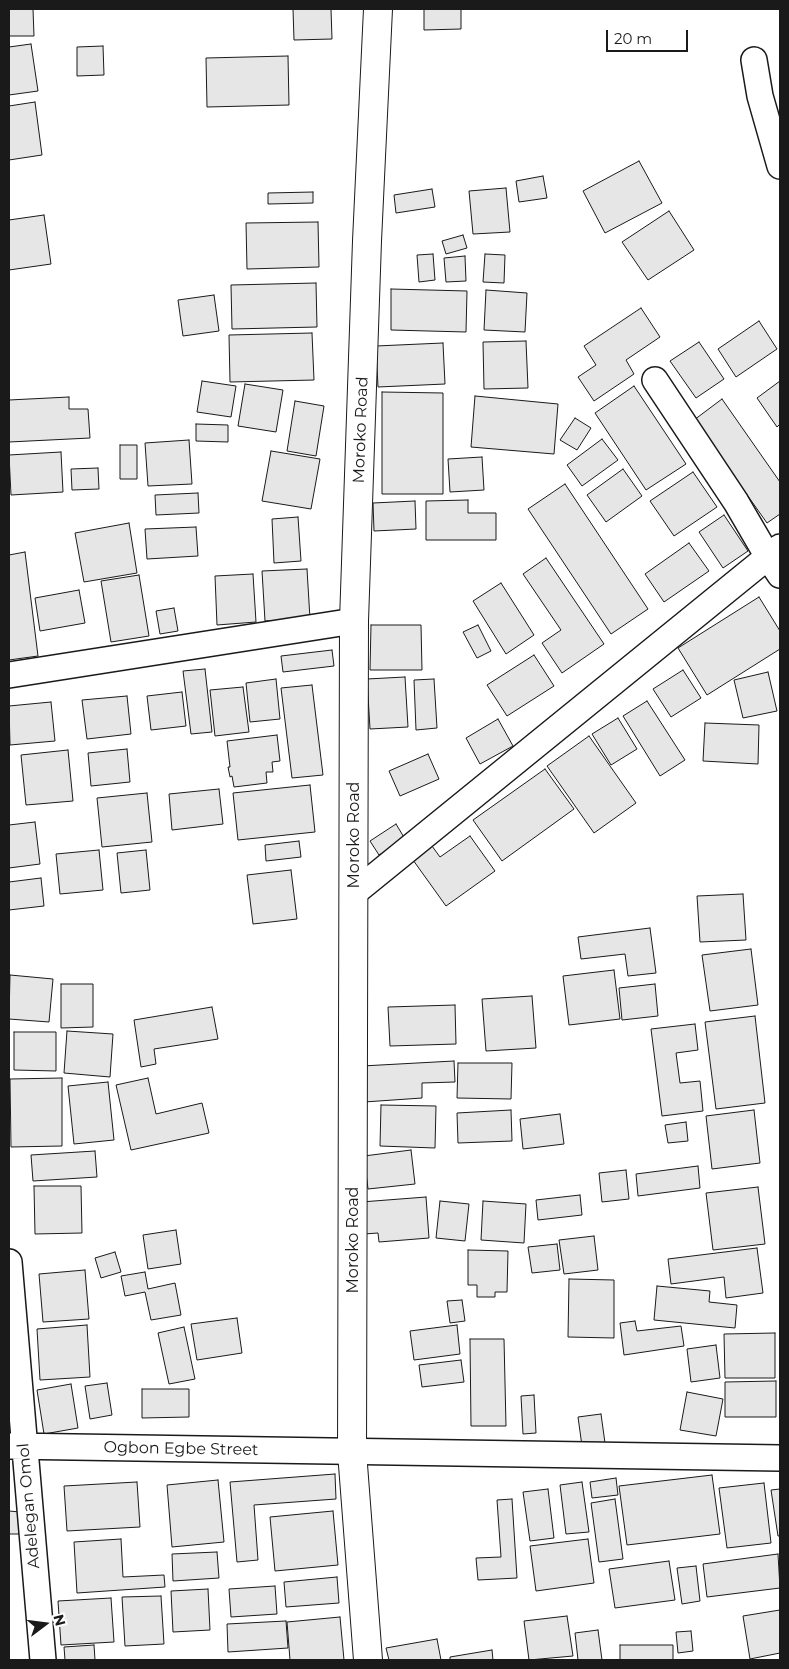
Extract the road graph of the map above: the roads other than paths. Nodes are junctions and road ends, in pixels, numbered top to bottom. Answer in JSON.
{"nodes":[{"id":1,"x":378,"y":9,"type":"edge"},
{"id":2,"x":754,"y":60,"type":"dead end"},
{"id":3,"x":780,"y":166,"type":"edge"},
{"id":4,"x":655,"y":380,"type":"dead end"},
{"id":5,"x":776,"y":560,"type":"edge"},
{"id":6,"x":354,"y":620,"type":"junction"},
{"id":7,"x":9,"y":675,"type":"edge"},
{"id":8,"x":354,"y":893,"type":"junction"},
{"id":9,"x":9,"y":1262,"type":"edge"},
{"id":10,"x":16,"y":1446,"type":"edge"},
{"id":11,"x":352,"y":1452,"type":"junction"},
{"id":12,"x":780,"y":1458,"type":"edge"},
{"id":13,"x":43,"y":1660,"type":"edge"},
{"id":14,"x":368,"y":1660,"type":"edge"}],
"edges":[{"from":1,"to":6,"type":"street","name":"Moroko Road"},
{"from":2,"to":3,"type":"street"},
{"from":4,"to":5,"type":"street"},
{"from":5,"to":8,"type":"street"},
{"from":6,"to":7,"type":"street"},
{"from":6,"to":8,"type":"street","name":"Moroko Road"},
{"from":8,"to":11,"type":"street","name":"Moroko Road"},
{"from":9,"to":10,"type":"street","name":"Adelegan Omol"},
{"from":10,"to":11,"type":"street","name":"Ogbon Egbe Street"},
{"from":10,"to":13,"type":"street","name":"Adelegan Omol"},
{"from":11,"to":12,"type":"street","name":"Ogbon Egbe Street"},
{"from":11,"to":14,"type":"street","name":"Moroko Road"}]}
